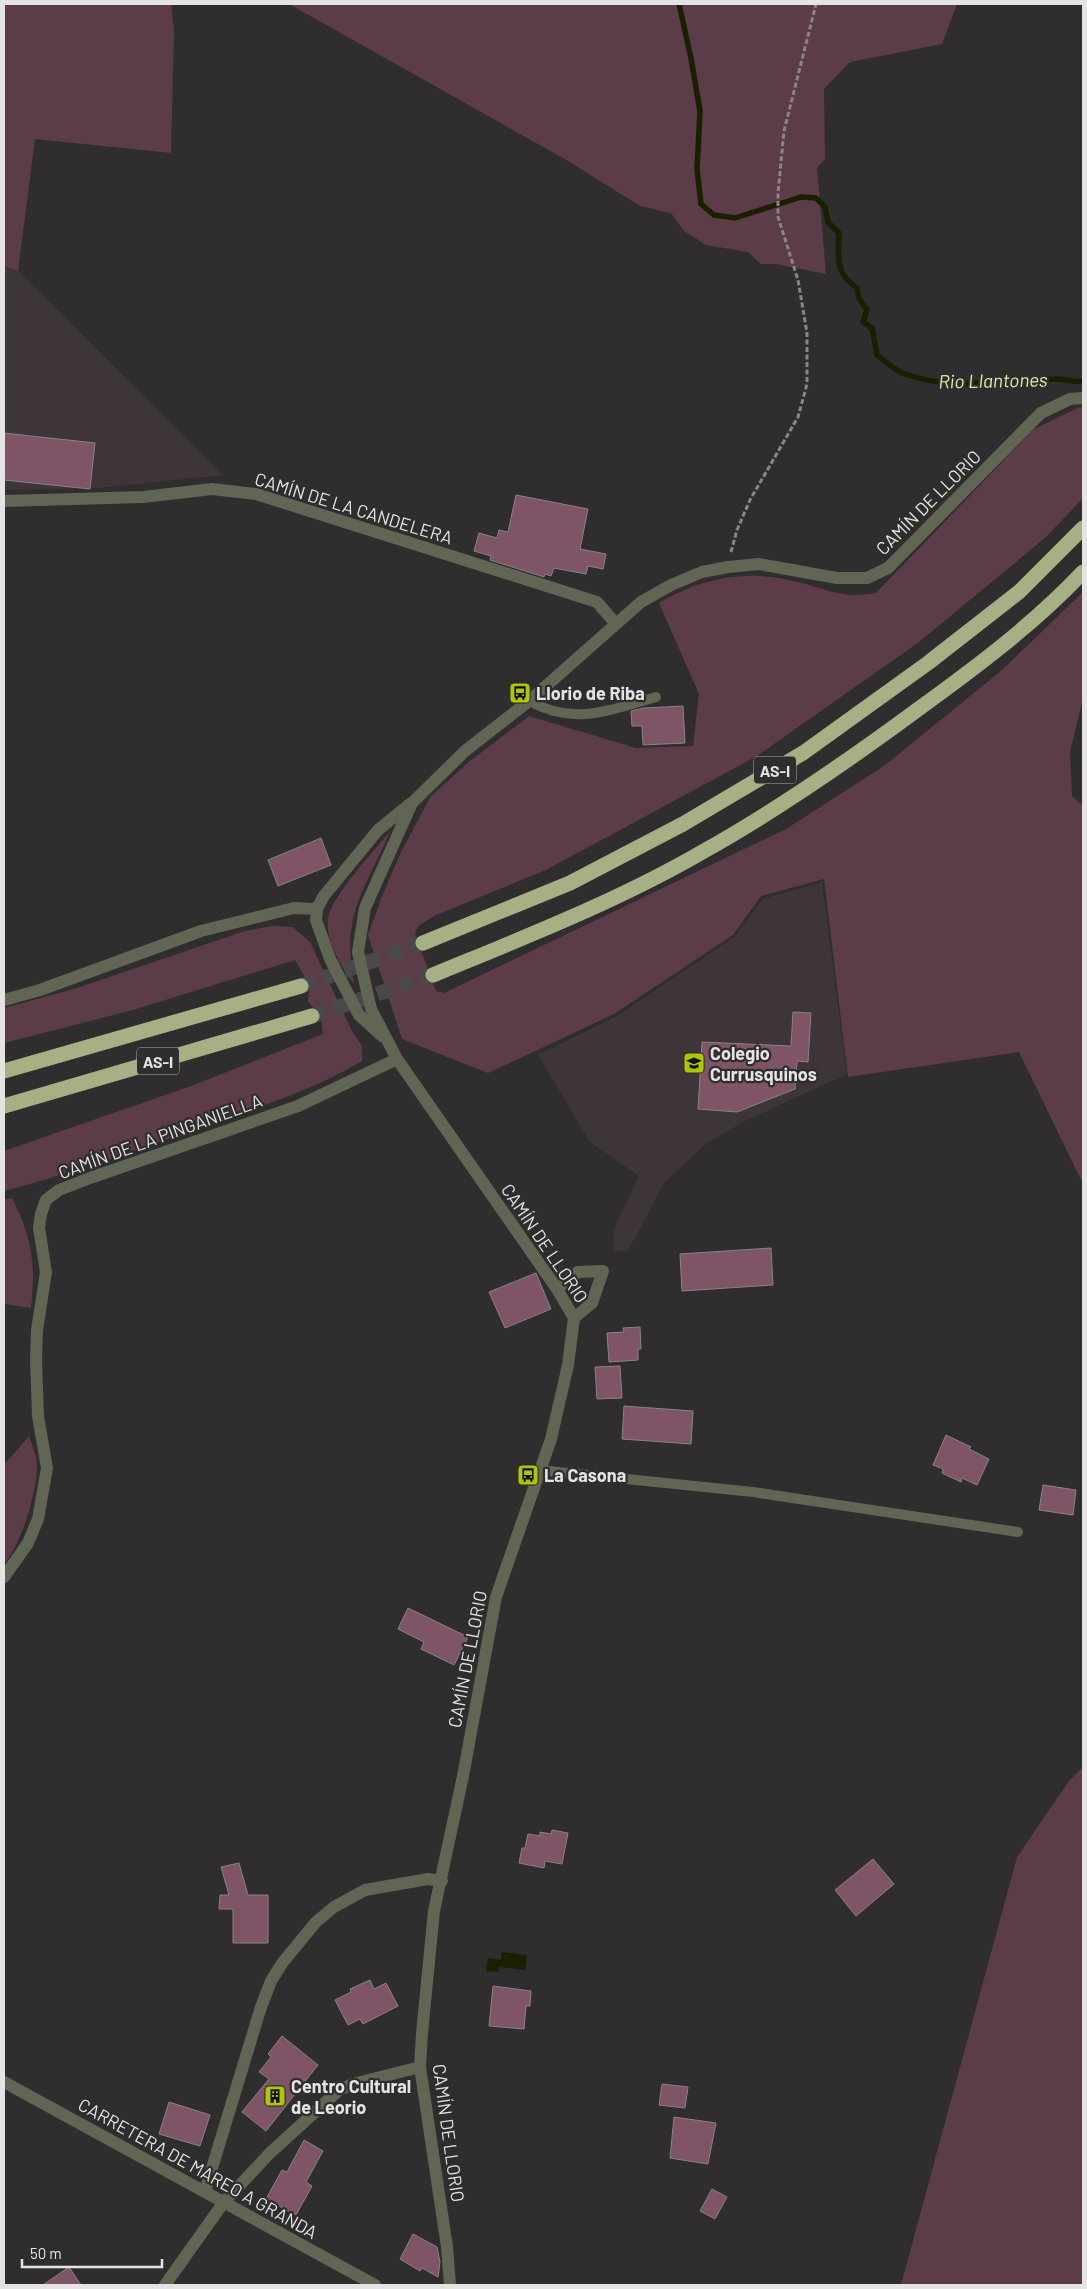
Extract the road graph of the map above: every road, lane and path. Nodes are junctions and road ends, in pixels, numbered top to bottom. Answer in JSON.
{"nodes":[{"id":1,"x":816,"y":4,"type":"edge"},
{"id":2,"x":1083,"y":398,"type":"edge"},
{"id":3,"x":4,"y":501,"type":"edge"},
{"id":4,"x":1083,"y":528,"type":"edge"},
{"id":5,"x":728,"y":567,"type":"junction"},
{"id":6,"x":1083,"y":572,"type":"edge"},
{"id":7,"x":616,"y":624,"type":"junction"},
{"id":8,"x":656,"y":697,"type":"dead end"},
{"id":9,"x":529,"y":701,"type":"junction"},
{"id":10,"x":412,"y":803,"type":"junction"},
{"id":11,"x":317,"y":908,"type":"junction"},
{"id":12,"x":423,"y":943,"type":"tunnel mouth"},
{"id":13,"x":433,"y":975,"type":"tunnel mouth"},
{"id":14,"x":301,"y":986,"type":"tunnel mouth"},
{"id":15,"x":4,"y":1000,"type":"edge"},
{"id":16,"x":312,"y":1016,"type":"tunnel mouth"},
{"id":17,"x":387,"y":1041,"type":"junction"},
{"id":18,"x":398,"y":1059,"type":"junction"},
{"id":19,"x":4,"y":1071,"type":"edge"},
{"id":20,"x":4,"y":1106,"type":"edge"},
{"id":21,"x":556,"y":1289,"type":"junction"},
{"id":22,"x":574,"y":1318,"type":"junction"},
{"id":23,"x":539,"y":1470,"type":"junction"},
{"id":24,"x":1018,"y":1532,"type":"dead end"},
{"id":25,"x":4,"y":1577,"type":"edge"},
{"id":26,"x":442,"y":1881,"type":"junction"},
{"id":27,"x":420,"y":2067,"type":"junction"},
{"id":28,"x":4,"y":2082,"type":"edge"},
{"id":29,"x":204,"y":2191,"type":"junction"},
{"id":30,"x":224,"y":2202,"type":"junction"},
{"id":31,"x":165,"y":2285,"type":"edge"},
{"id":32,"x":375,"y":2285,"type":"edge"},
{"id":33,"x":450,"y":2285,"type":"edge"}],
"edges":[{"from":1,"to":5,"type":"path"},
{"from":2,"to":5,"type":"street","name":"CAMÍN DE LLORIO"},
{"from":3,"to":7,"type":"street","name":"CAMÍN DE LA CANDELERA"},
{"from":4,"to":12,"type":"highway","number":"AS-I"},
{"from":5,"to":7,"type":"street","name":"CAMÍN DE LLORIO"},
{"from":6,"to":13,"type":"highway","number":"AS-I"},
{"from":7,"to":9,"type":"street","name":"CAMÍN DE LLORIO"},
{"from":8,"to":9,"type":"lane"},
{"from":9,"to":10,"type":"street","name":"CAMÍN DE LLORIO"},
{"from":10,"to":11,"type":"street","name":"CAMÍN DE LLORIO"},
{"from":10,"to":17,"type":"street","name":"CAMÍN DE LLORIO"},
{"from":11,"to":15,"type":"street"},
{"from":11,"to":17,"type":"street","name":"CAMÍN DE LLORIO"},
{"from":14,"to":19,"type":"highway","number":"AS-I"},
{"from":16,"to":20,"type":"highway","number":"AS-I"},
{"from":17,"to":18,"type":"street","name":"CAMÍN DE LLORIO"},
{"from":18,"to":21,"type":"street","name":"CAMÍN DE LLORIO"},
{"from":18,"to":25,"type":"street","name":"CAMÍN DE LA PINGANIELLA"},
{"from":21,"to":22,"type":"street","name":"CAMÍN DE LLORIO"},
{"from":21,"to":22,"type":"street"},
{"from":22,"to":23,"type":"street","name":"CAMÍN DE LLORIO"},
{"from":23,"to":24,"type":"lane"},
{"from":23,"to":26,"type":"street","name":"CAMÍN DE LLORIO"},
{"from":26,"to":27,"type":"street","name":"CAMÍN DE LLORIO"},
{"from":26,"to":29,"type":"street"},
{"from":27,"to":30,"type":"street"},
{"from":27,"to":33,"type":"street","name":"CAMÍN DE LLORIO"},
{"from":28,"to":29,"type":"street","name":"CARRETERA DE MAREO A GRANDA"},
{"from":29,"to":30,"type":"street","name":"CARRETERA DE MAREO A GRANDA"},
{"from":30,"to":31,"type":"street"},
{"from":30,"to":32,"type":"street","name":"CARRETERA DE MAREO A GRANDA"}]}
